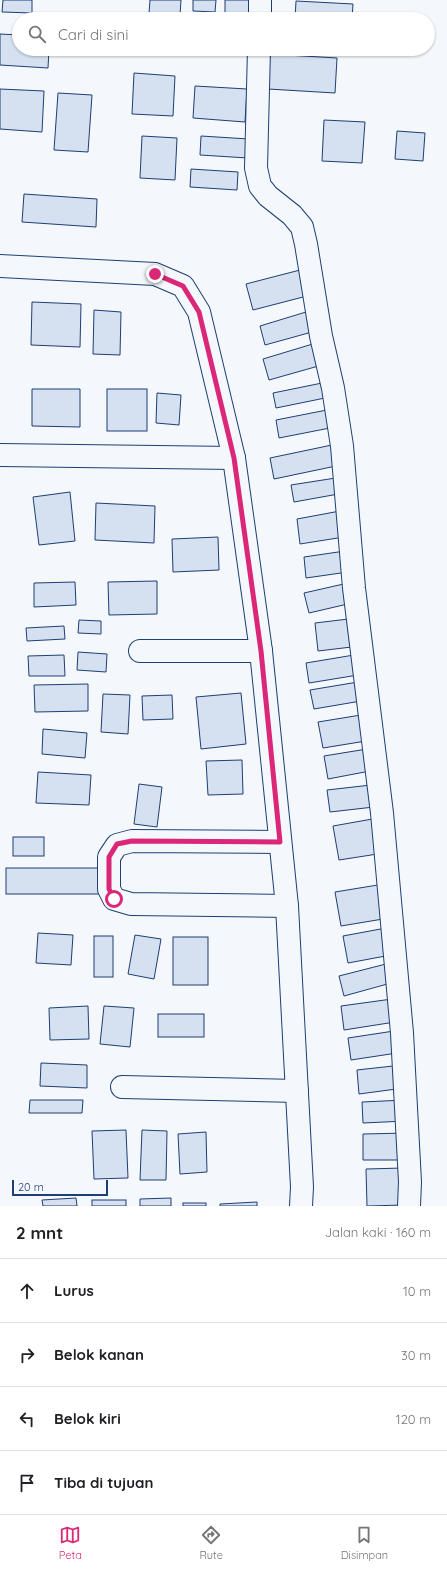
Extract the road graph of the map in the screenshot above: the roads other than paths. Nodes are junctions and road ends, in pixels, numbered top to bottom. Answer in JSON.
{"nodes":[{"id":1,"x":260,"y":0,"type":"edge"},
{"id":2,"x":260,"y":12,"type":"edge"},
{"id":3,"x":259,"y":56,"type":"edge"},
{"id":4,"x":0,"y":266,"type":"edge"},
{"id":5,"x":0,"y":455,"type":"edge"},
{"id":6,"x":234,"y":458,"type":"junction"},
{"id":7,"x":140,"y":651,"type":"dead end"},
{"id":8,"x":261,"y":651,"type":"junction"},
{"id":9,"x":280,"y":842,"type":"junction"},
{"id":10,"x":287,"y":906,"type":"junction"},
{"id":11,"x":122,"y":1087,"type":"dead end"},
{"id":12,"x":297,"y":1091,"type":"junction"},
{"id":13,"x":301,"y":1206,"type":"edge"},
{"id":14,"x":409,"y":1206,"type":"edge"}],
"edges":[{"from":1,"to":2,"type":"street"},
{"from":3,"to":14,"type":"street"},
{"from":4,"to":6,"type":"street"},
{"from":5,"to":6,"type":"street"},
{"from":6,"to":8,"type":"street"},
{"from":7,"to":8,"type":"street"},
{"from":8,"to":9,"type":"street"},
{"from":9,"to":10,"type":"street"},
{"from":9,"to":10,"type":"street"},
{"from":10,"to":12,"type":"street"},
{"from":11,"to":12,"type":"street"},
{"from":12,"to":13,"type":"street"}]}
